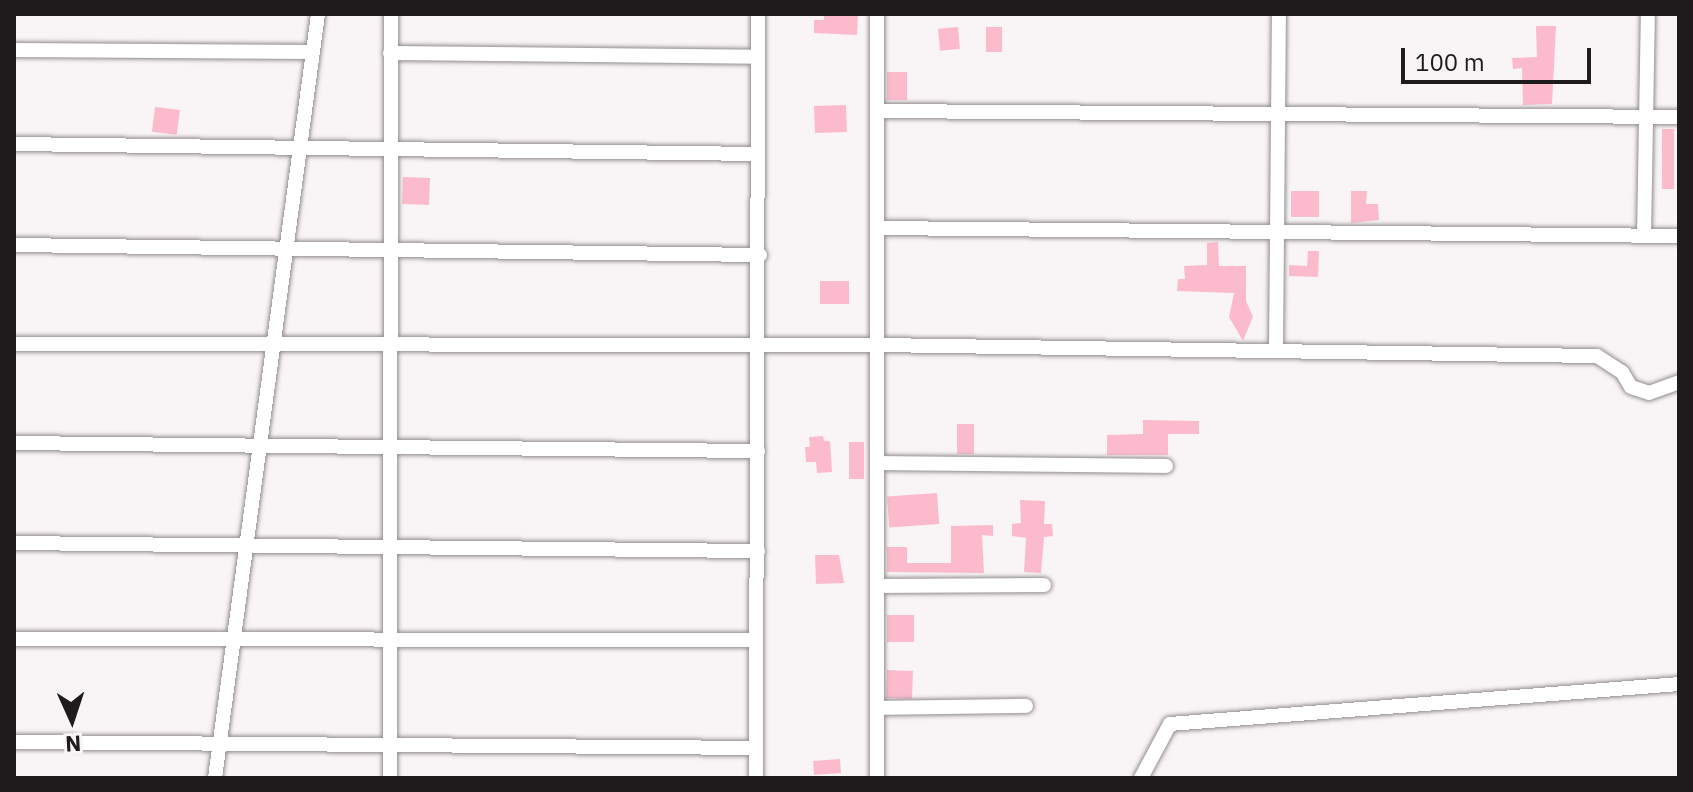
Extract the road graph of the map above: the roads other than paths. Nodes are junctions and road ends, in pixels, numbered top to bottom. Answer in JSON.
{"nodes":[{"id":1,"x":318,"y":14,"type":"edge"},
{"id":2,"x":391,"y":14,"type":"edge"},
{"id":3,"x":758,"y":14,"type":"edge"},
{"id":4,"x":877,"y":14,"type":"edge"},
{"id":5,"x":1279,"y":14,"type":"edge"},
{"id":6,"x":1648,"y":14,"type":"edge"},
{"id":7,"x":14,"y":50,"type":"edge"},
{"id":8,"x":312,"y":52,"type":"junction"},
{"id":9,"x":390,"y":53,"type":"junction"},
{"id":10,"x":758,"y":57,"type":"junction"},
{"id":11,"x":879,"y":111,"type":"junction"},
{"id":12,"x":1276,"y":116,"type":"junction"},
{"id":13,"x":1646,"y":117,"type":"junction"},
{"id":14,"x":1679,"y":117,"type":"edge"},
{"id":15,"x":14,"y":144,"type":"edge"},
{"id":16,"x":302,"y":146,"type":"junction"},
{"id":17,"x":392,"y":146,"type":"junction"},
{"id":18,"x":756,"y":154,"type":"junction"},
{"id":19,"x":877,"y":228,"type":"junction"},
{"id":20,"x":1279,"y":233,"type":"junction"},
{"id":21,"x":1644,"y":236,"type":"junction"},
{"id":22,"x":1679,"y":236,"type":"edge"},
{"id":23,"x":285,"y":244,"type":"junction"},
{"id":24,"x":14,"y":245,"type":"edge"},
{"id":25,"x":392,"y":248,"type":"junction"},
{"id":26,"x":760,"y":255,"type":"junction"},
{"id":27,"x":14,"y":344,"type":"edge"},
{"id":28,"x":391,"y":344,"type":"junction"},
{"id":29,"x":878,"y":345,"type":"junction"},
{"id":30,"x":274,"y":346,"type":"junction"},
{"id":31,"x":759,"y":346,"type":"junction"},
{"id":32,"x":1276,"y":349,"type":"junction"},
{"id":33,"x":1679,"y":382,"type":"edge"},
{"id":34,"x":14,"y":443,"type":"edge"},
{"id":35,"x":260,"y":443,"type":"junction"},
{"id":36,"x":391,"y":451,"type":"junction"},
{"id":37,"x":758,"y":451,"type":"junction"},
{"id":38,"x":881,"y":463,"type":"junction"},
{"id":39,"x":1166,"y":466,"type":"dead end"},
{"id":40,"x":14,"y":543,"type":"edge"},
{"id":41,"x":248,"y":544,"type":"junction"},
{"id":42,"x":389,"y":551,"type":"junction"},
{"id":43,"x":758,"y":551,"type":"junction"},
{"id":44,"x":1044,"y":585,"type":"dead end"},
{"id":45,"x":879,"y":586,"type":"junction"},
{"id":46,"x":14,"y":639,"type":"edge"},
{"id":47,"x":755,"y":640,"type":"junction"},
{"id":48,"x":233,"y":641,"type":"junction"},
{"id":49,"x":390,"y":641,"type":"junction"},
{"id":50,"x":1679,"y":684,"type":"edge"},
{"id":51,"x":1026,"y":706,"type":"dead end"},
{"id":52,"x":878,"y":708,"type":"junction"},
{"id":53,"x":14,"y":742,"type":"edge"},
{"id":54,"x":219,"y":744,"type":"junction"},
{"id":55,"x":391,"y":748,"type":"junction"},
{"id":56,"x":756,"y":748,"type":"junction"},
{"id":57,"x":215,"y":778,"type":"edge"},
{"id":58,"x":390,"y":778,"type":"edge"},
{"id":59,"x":756,"y":778,"type":"edge"},
{"id":60,"x":877,"y":778,"type":"edge"},
{"id":61,"x":1141,"y":778,"type":"edge"}],
"edges":[{"from":1,"to":8,"type":"street"},
{"from":2,"to":9,"type":"street"},
{"from":3,"to":10,"type":"street"},
{"from":4,"to":11,"type":"street"},
{"from":5,"to":12,"type":"street"},
{"from":6,"to":13,"type":"street"},
{"from":7,"to":8,"type":"street"},
{"from":8,"to":16,"type":"street"},
{"from":9,"to":10,"type":"street"},
{"from":9,"to":17,"type":"street"},
{"from":10,"to":18,"type":"street"},
{"from":11,"to":12,"type":"street"},
{"from":11,"to":19,"type":"street"},
{"from":12,"to":13,"type":"street"},
{"from":12,"to":20,"type":"street"},
{"from":13,"to":14,"type":"street"},
{"from":13,"to":21,"type":"street"},
{"from":15,"to":16,"type":"street"},
{"from":16,"to":17,"type":"street"},
{"from":16,"to":23,"type":"street"},
{"from":17,"to":18,"type":"street"},
{"from":17,"to":25,"type":"street"},
{"from":18,"to":26,"type":"street"},
{"from":19,"to":20,"type":"street"},
{"from":19,"to":29,"type":"street"},
{"from":20,"to":21,"type":"street"},
{"from":20,"to":32,"type":"street"},
{"from":21,"to":22,"type":"street"},
{"from":23,"to":24,"type":"street"},
{"from":23,"to":25,"type":"street"},
{"from":23,"to":30,"type":"street"},
{"from":25,"to":26,"type":"street"},
{"from":25,"to":28,"type":"street"},
{"from":26,"to":31,"type":"street"},
{"from":27,"to":30,"type":"street"},
{"from":28,"to":30,"type":"street"},
{"from":28,"to":31,"type":"street"},
{"from":28,"to":36,"type":"street"},
{"from":29,"to":31,"type":"street"},
{"from":29,"to":32,"type":"street"},
{"from":29,"to":38,"type":"street"},
{"from":30,"to":35,"type":"street"},
{"from":31,"to":37,"type":"street"},
{"from":32,"to":33,"type":"street"},
{"from":34,"to":35,"type":"street"},
{"from":35,"to":36,"type":"street"},
{"from":35,"to":41,"type":"street"},
{"from":36,"to":37,"type":"street"},
{"from":36,"to":42,"type":"street"},
{"from":37,"to":43,"type":"street"},
{"from":38,"to":39,"type":"street"},
{"from":38,"to":45,"type":"street"},
{"from":40,"to":41,"type":"street"},
{"from":41,"to":42,"type":"street"},
{"from":41,"to":48,"type":"street"},
{"from":42,"to":43,"type":"street"},
{"from":42,"to":49,"type":"street"},
{"from":43,"to":47,"type":"street"},
{"from":44,"to":45,"type":"street"},
{"from":45,"to":52,"type":"street"},
{"from":46,"to":48,"type":"street"},
{"from":47,"to":49,"type":"street"},
{"from":47,"to":56,"type":"street"},
{"from":48,"to":49,"type":"street"},
{"from":48,"to":54,"type":"street"},
{"from":49,"to":55,"type":"street"},
{"from":50,"to":61,"type":"street"},
{"from":51,"to":52,"type":"street"},
{"from":52,"to":60,"type":"street"},
{"from":53,"to":54,"type":"street"},
{"from":54,"to":55,"type":"street"},
{"from":54,"to":57,"type":"street"},
{"from":55,"to":56,"type":"street"},
{"from":55,"to":58,"type":"street"},
{"from":56,"to":59,"type":"street"}]}
